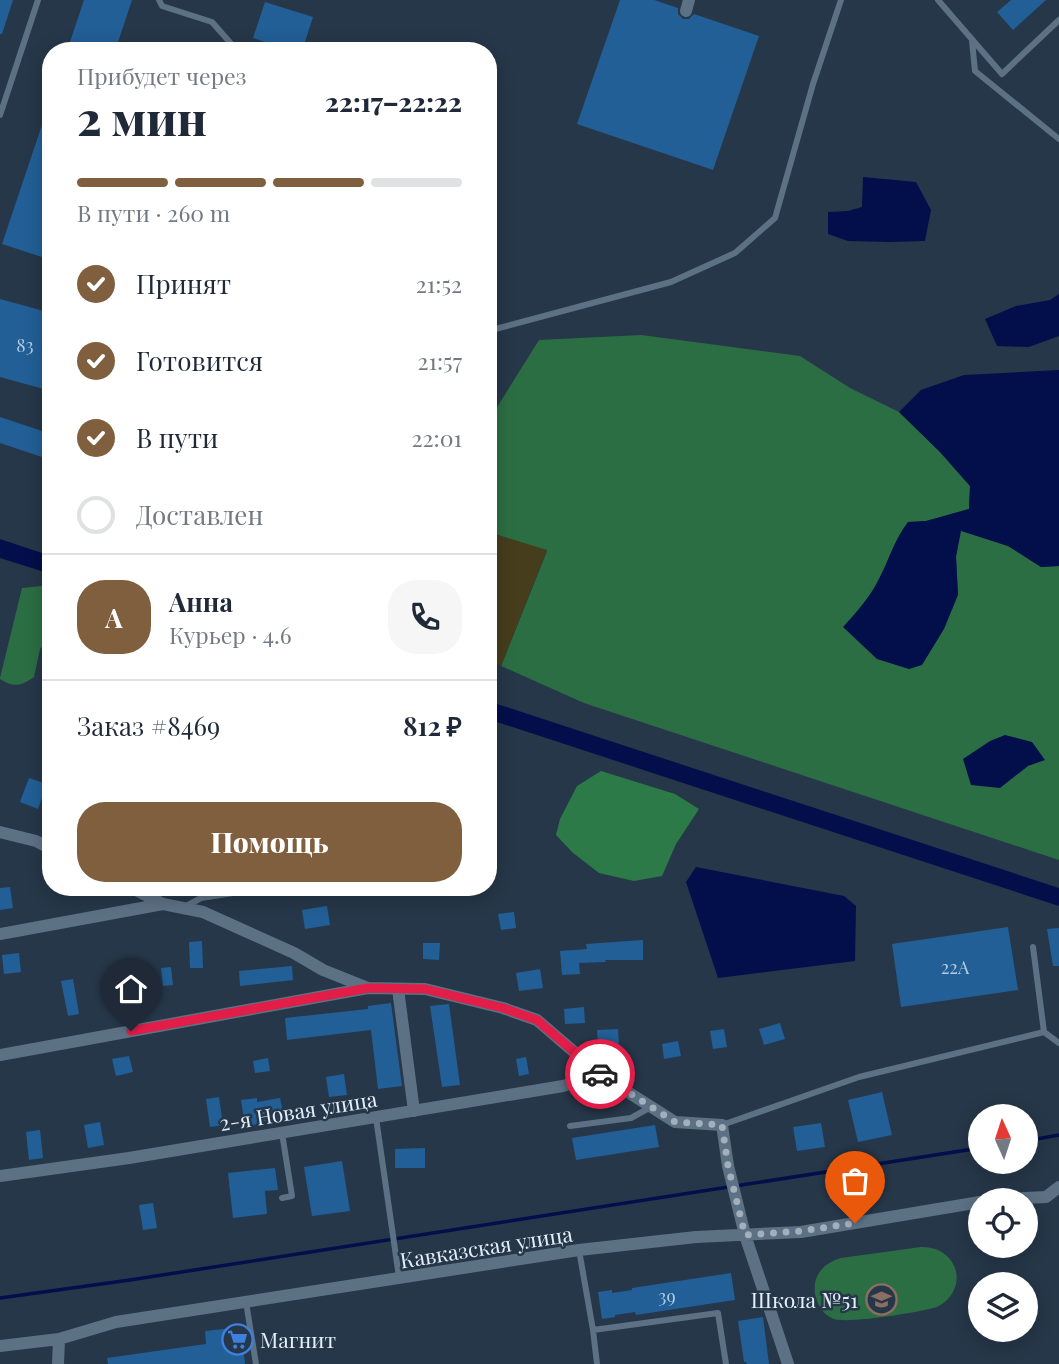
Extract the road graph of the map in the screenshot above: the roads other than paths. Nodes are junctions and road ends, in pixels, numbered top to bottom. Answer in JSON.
{"nodes":[{"id":1,"x":38,"y":0,"type":"edge"},
{"id":2,"x":159,"y":0,"type":"edge"},
{"id":3,"x":841,"y":0,"type":"edge"},
{"id":4,"x":938,"y":0,"type":"edge"},
{"id":5,"x":1059,"y":20,"type":"edge"},
{"id":6,"x":972,"y":39,"type":"junction"},
{"id":7,"x":230,"y":42,"type":"edge"},
{"id":8,"x":0,"y":116,"type":"edge"},
{"id":9,"x":1059,"y":139,"type":"edge"},
{"id":10,"x":497,"y":329,"type":"edge"},
{"id":11,"x":0,"y":832,"type":"edge"},
{"id":12,"x":42,"y":844,"type":"edge"},
{"id":13,"x":147,"y":896,"type":"edge"},
{"id":14,"x":214,"y":896,"type":"edge"},
{"id":15,"x":163,"y":904,"type":"junction"},
{"id":16,"x":183,"y":908,"type":"junction"},
{"id":17,"x":0,"y":934,"type":"edge"},
{"id":18,"x":1033,"y":947,"type":"dead end"},
{"id":19,"x":368,"y":988,"type":"junction"},
{"id":20,"x":398,"y":989,"type":"junction"},
{"id":21,"x":1044,"y":1032,"type":"junction"},
{"id":22,"x":1059,"y":1043,"type":"edge"},
{"id":23,"x":0,"y":1055,"type":"edge"},
{"id":24,"x":601,"y":1075,"type":"junction"},
{"id":25,"x":651,"y":1107,"type":"junction"},
{"id":26,"x":414,"y":1111,"type":"junction"},
{"id":27,"x":376,"y":1117,"type":"junction"},
{"id":28,"x":722,"y":1125,"type":"junction"},
{"id":29,"x":570,"y":1126,"type":"dead end"},
{"id":30,"x":282,"y":1133,"type":"junction"},
{"id":31,"x":0,"y":1176,"type":"edge"},
{"id":32,"x":1059,"y":1188,"type":"edge"},
{"id":33,"x":1038,"y":1197,"type":"edge"},
{"id":34,"x":282,"y":1198,"type":"dead end"},
{"id":35,"x":968,"y":1204,"type":"edge"},
{"id":36,"x":745,"y":1235,"type":"junction"},
{"id":37,"x":579,"y":1250,"type":"junction"},
{"id":38,"x":399,"y":1279,"type":"junction"},
{"id":39,"x":246,"y":1302,"type":"junction"},
{"id":40,"x":593,"y":1330,"type":"junction"},
{"id":41,"x":59,"y":1339,"type":"junction"},
{"id":42,"x":0,"y":1346,"type":"edge"},
{"id":43,"x":58,"y":1364,"type":"edge"},
{"id":44,"x":256,"y":1364,"type":"edge"},
{"id":45,"x":597,"y":1364,"type":"edge"},
{"id":46,"x":726,"y":1364,"type":"edge"},
{"id":47,"x":788,"y":1364,"type":"edge"}],
"edges":[{"from":1,"to":8,"type":"lane"},
{"from":2,"to":7,"type":"lane"},
{"from":3,"to":10,"type":"lane"},
{"from":4,"to":6,"type":"lane"},
{"from":5,"to":6,"type":"lane"},
{"from":6,"to":9,"type":"lane"},
{"from":11,"to":12,"type":"street"},
{"from":13,"to":15,"type":"street"},
{"from":14,"to":16,"type":"lane"},
{"from":15,"to":16,"type":"street"},
{"from":15,"to":17,"type":"street"},
{"from":16,"to":19,"type":"street"},
{"from":18,"to":21,"type":"lane"},
{"from":19,"to":20,"type":"street"},
{"from":19,"to":23,"type":"street"},
{"from":20,"to":24,"type":"street"},
{"from":20,"to":26,"type":"street"},
{"from":21,"to":22,"type":"lane"},
{"from":21,"to":28,"type":"lane"},
{"from":24,"to":25,"type":"street"},
{"from":24,"to":26,"type":"street","name":"2-я Новая улица"},
{"from":25,"to":28,"type":"street"},
{"from":25,"to":29,"type":"lane"},
{"from":26,"to":27,"type":"street","name":"2-я Новая улица"},
{"from":27,"to":30,"type":"street","name":"2-я Новая улица"},
{"from":27,"to":38,"type":"lane"},
{"from":28,"to":36,"type":"street"},
{"from":30,"to":31,"type":"street","name":"2-я Новая улица"},
{"from":30,"to":34,"type":"lane"},
{"from":32,"to":33,"type":"street"},
{"from":35,"to":36,"type":"street","name":"Кавказская улица"},
{"from":36,"to":37,"type":"street","name":"Кавказская улица"},
{"from":36,"to":47,"type":"street"},
{"from":37,"to":38,"type":"street","name":"Кавказская улица"},
{"from":37,"to":40,"type":"lane"},
{"from":38,"to":39,"type":"street","name":"Кавказская улица"},
{"from":39,"to":41,"type":"street","name":"Кавказская улица"},
{"from":39,"to":44,"type":"lane"},
{"from":40,"to":45,"type":"lane"},
{"from":40,"to":46,"type":"lane"},
{"from":41,"to":42,"type":"street","name":"Кавказская улица"},
{"from":41,"to":43,"type":"street"}]}
